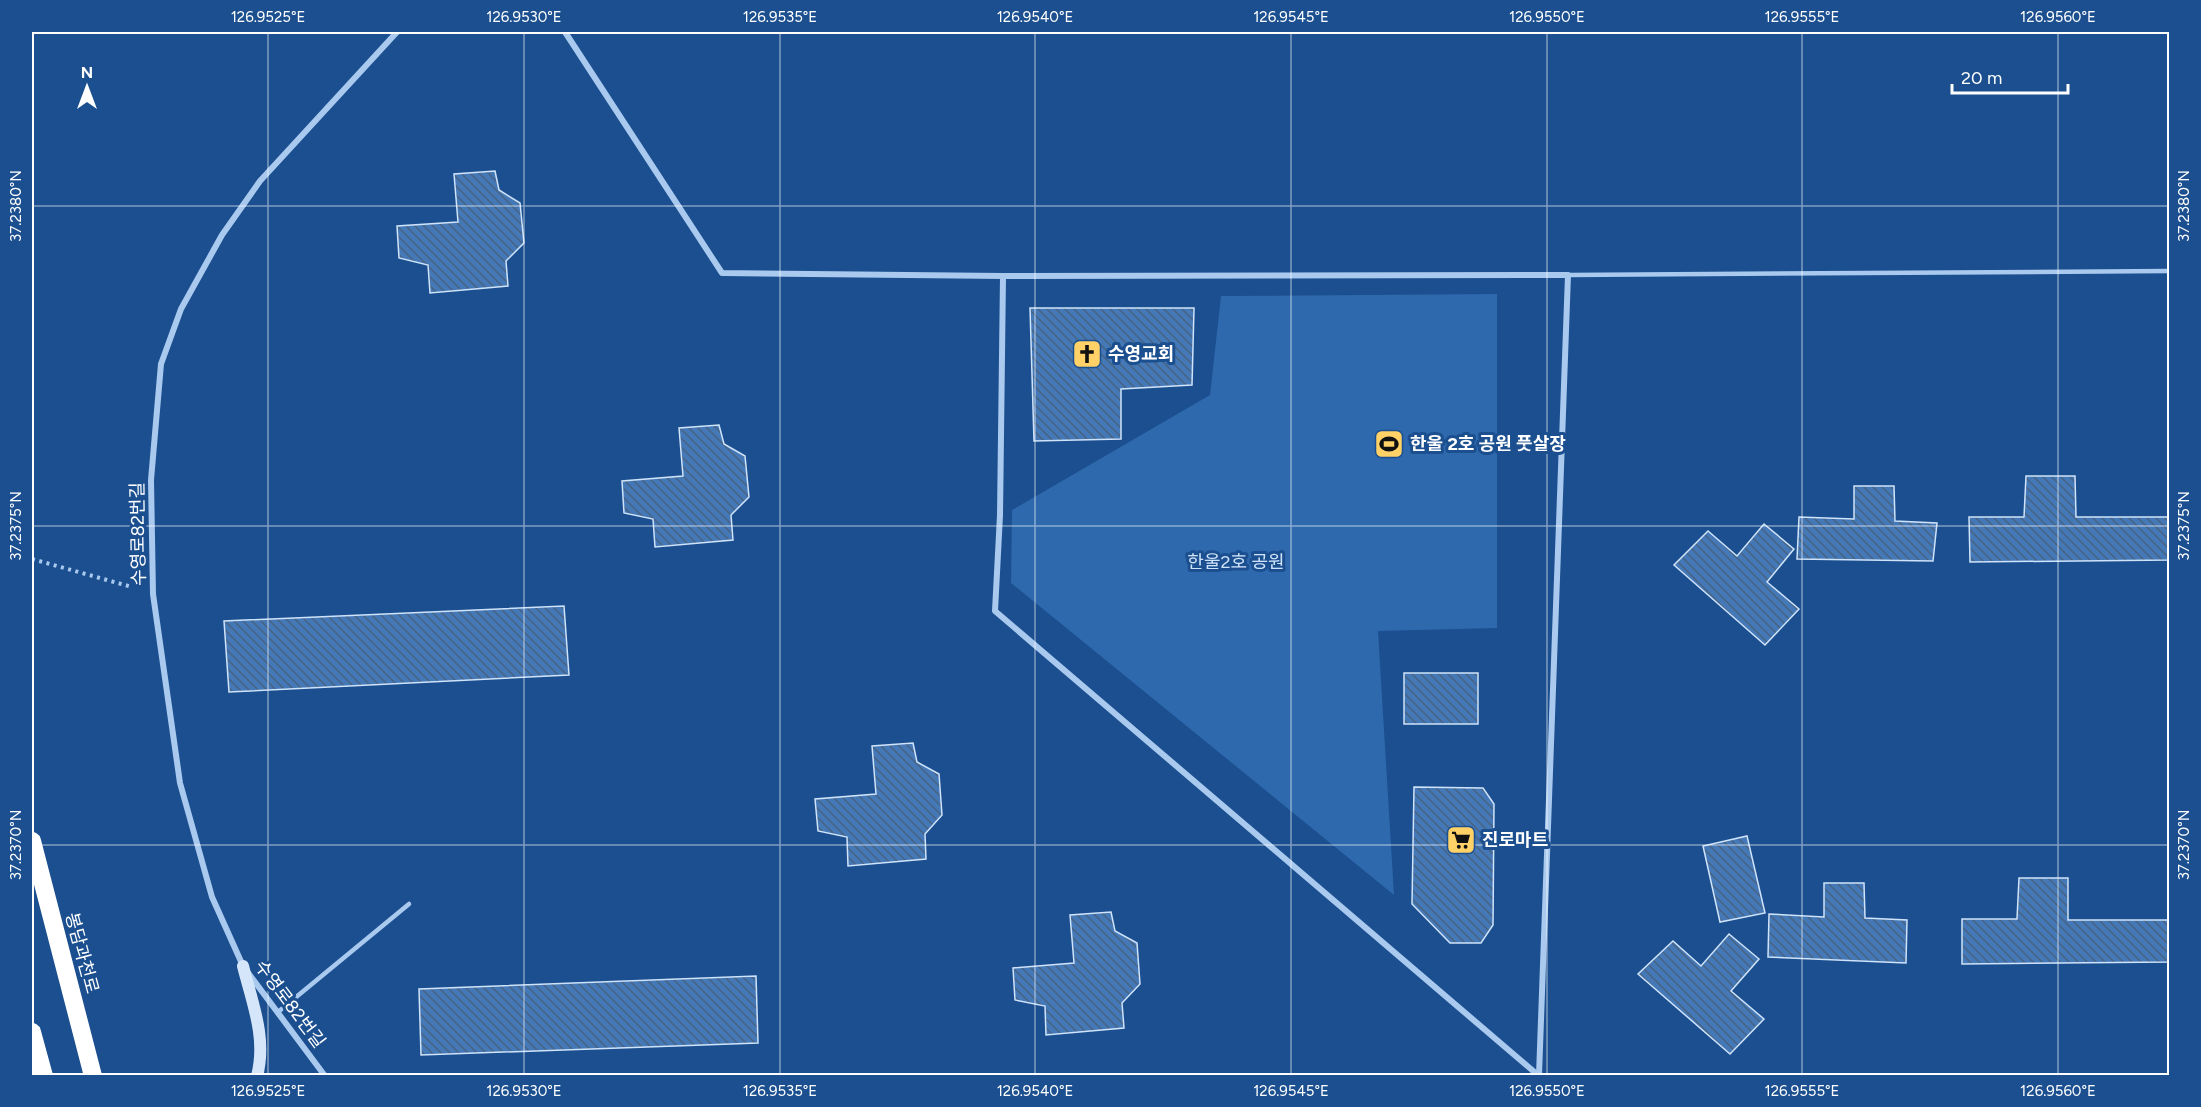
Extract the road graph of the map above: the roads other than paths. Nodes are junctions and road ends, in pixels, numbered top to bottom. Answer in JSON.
{"nodes":[{"id":1,"x":397,"y":32,"type":"edge"},
{"id":2,"x":565,"y":32,"type":"edge"},
{"id":3,"x":2169,"y":271,"type":"edge"},
{"id":4,"x":1568,"y":275,"type":"junction"},
{"id":5,"x":1003,"y":276,"type":"junction"},
{"id":6,"x":32,"y":841,"type":"edge"},
{"id":7,"x":410,"y":904,"type":"dead end"},
{"id":8,"x":243,"y":966,"type":"junction"},
{"id":9,"x":278,"y":1012,"type":"junction"},
{"id":10,"x":32,"y":1032,"type":"edge"},
{"id":11,"x":1539,"y":1075,"type":"edge"},
{"id":12,"x":44,"y":1076,"type":"edge"},
{"id":13,"x":93,"y":1076,"type":"edge"},
{"id":14,"x":257,"y":1076,"type":"edge"},
{"id":15,"x":325,"y":1076,"type":"edge"}],
"edges":[{"from":1,"to":8,"type":"street","name":"수영로82번길"},
{"from":2,"to":5,"type":"street"},
{"from":3,"to":4,"type":"lane"},
{"from":4,"to":5,"type":"street"},
{"from":4,"to":11,"type":"street"},
{"from":5,"to":11,"type":"street"},
{"from":6,"to":13,"type":"highway","name":"봉담과천로"},
{"from":7,"to":9,"type":"lane"},
{"from":8,"to":9,"type":"street","name":"수영로82번길"},
{"from":8,"to":14,"type":"street"},
{"from":9,"to":15,"type":"street","name":"수영로82번길"},
{"from":10,"to":12,"type":"highway"}]}
